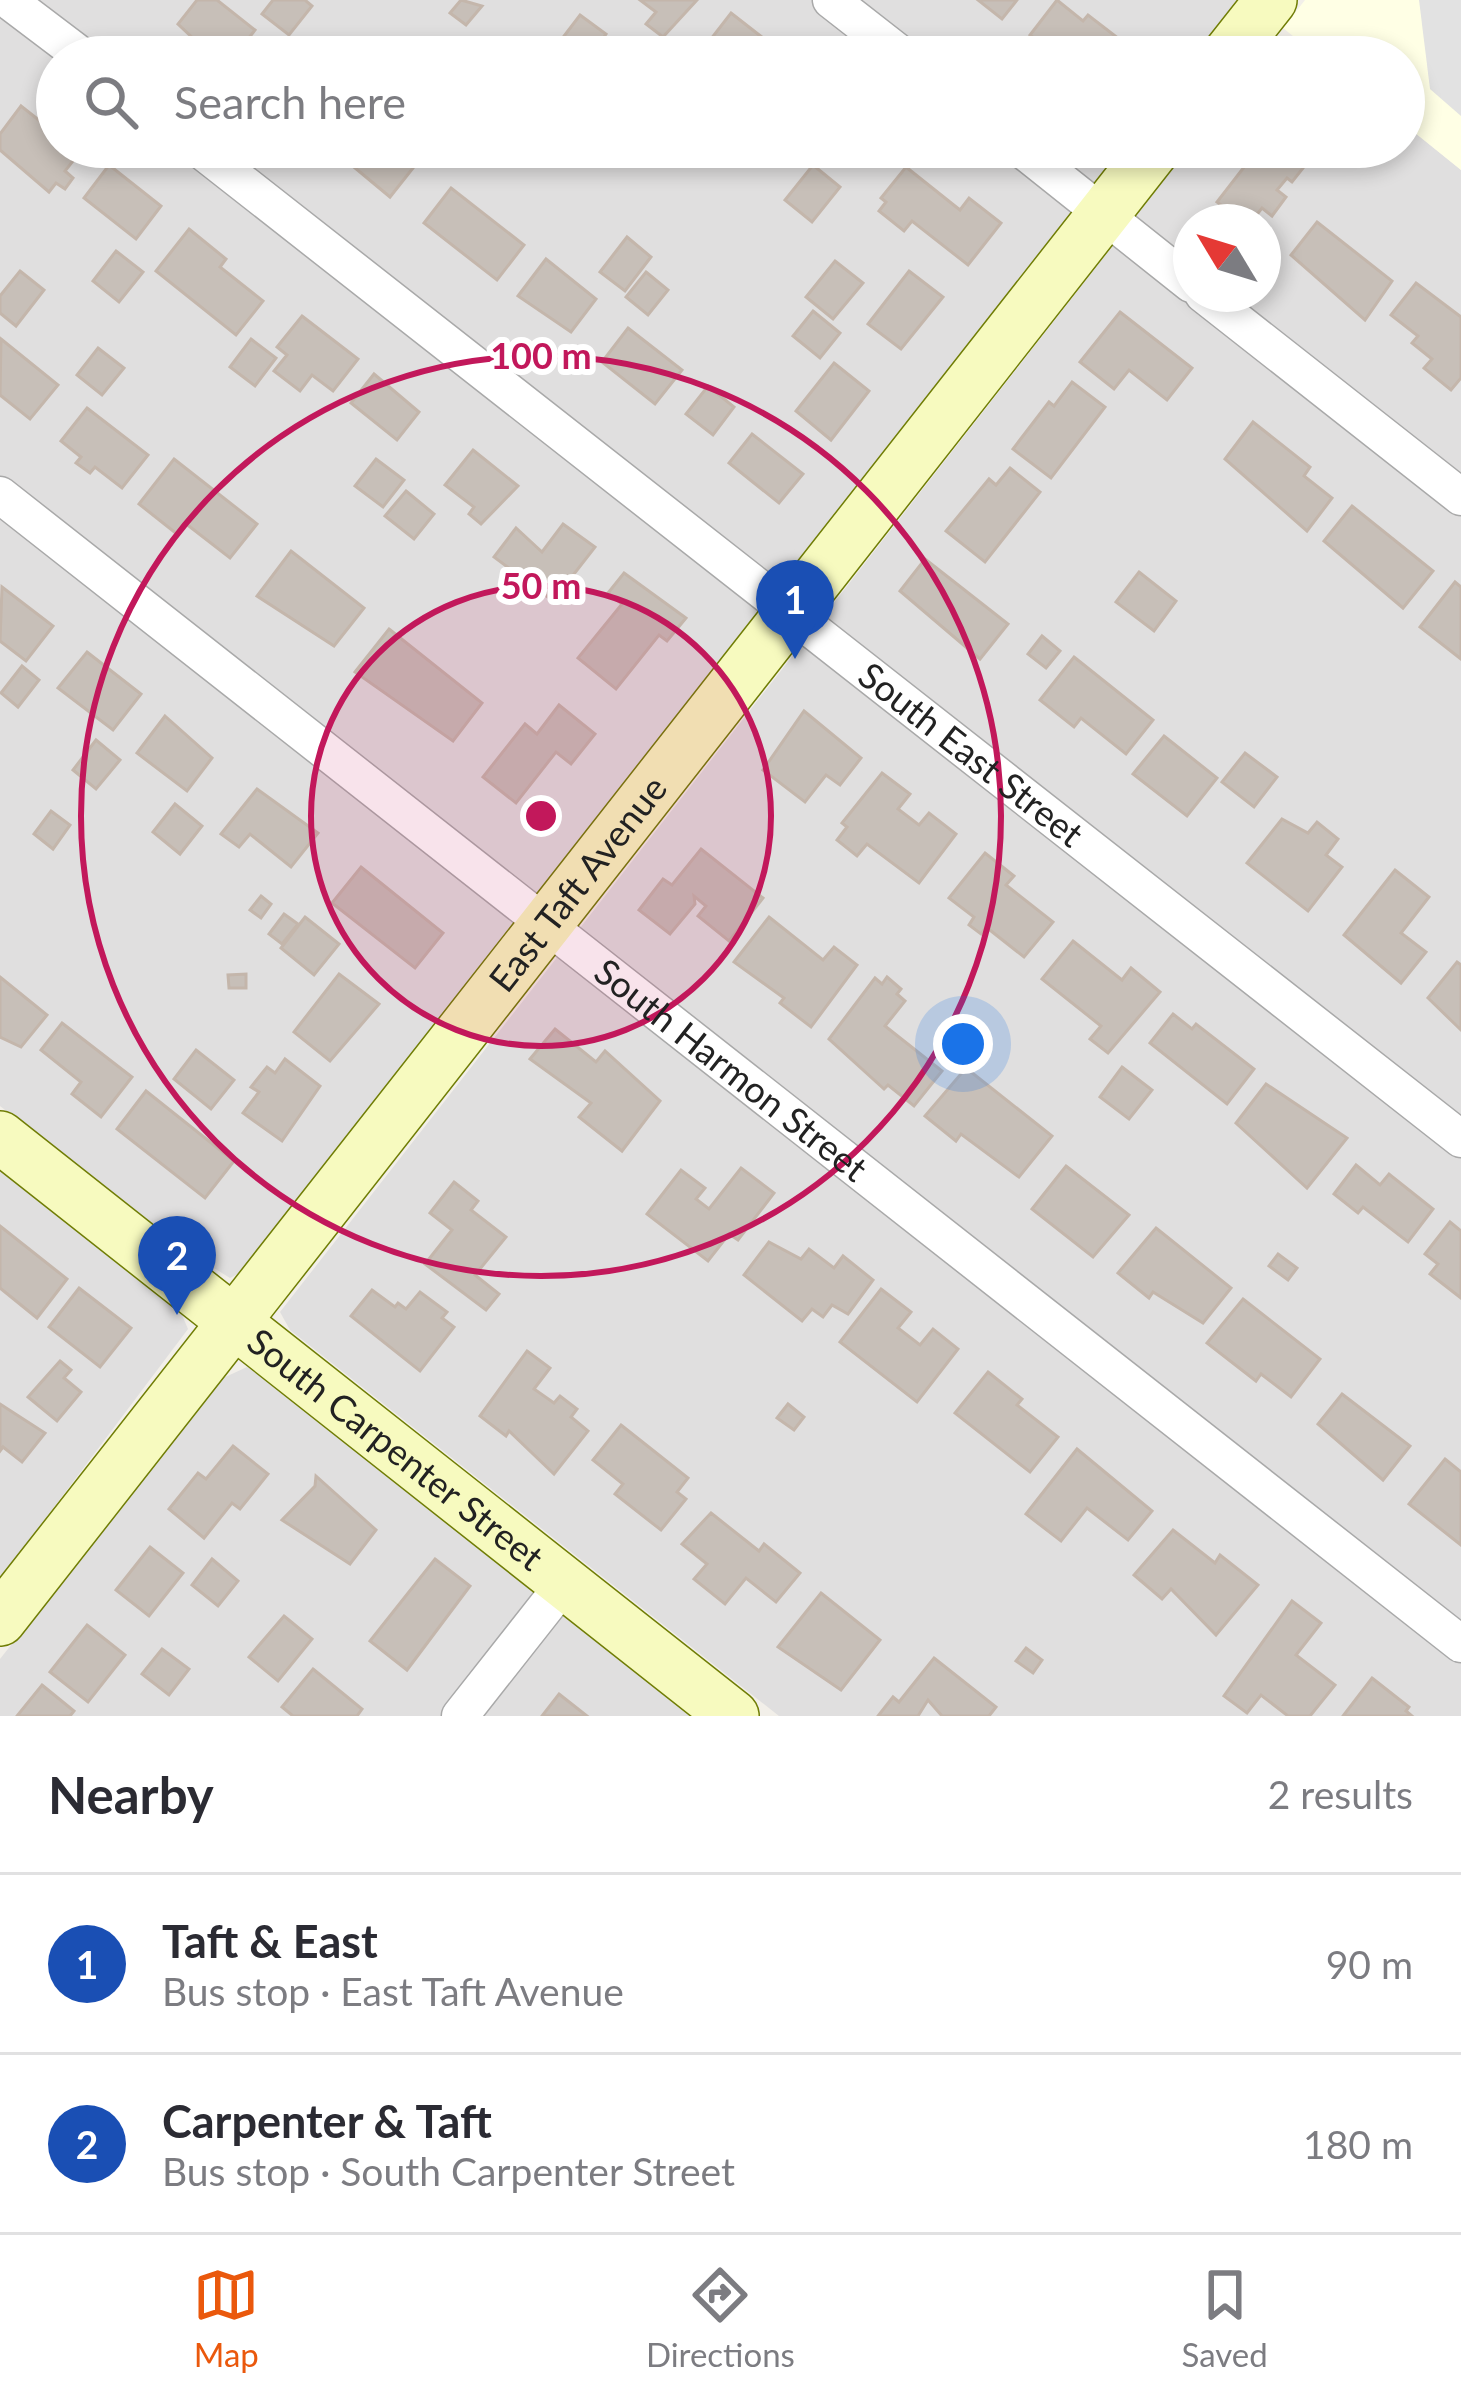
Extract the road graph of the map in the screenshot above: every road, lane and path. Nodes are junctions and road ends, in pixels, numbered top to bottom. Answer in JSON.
{"nodes":[{"id":1,"x":832,"y":0,"type":"edge"},
{"id":2,"x":1271,"y":0,"type":"edge"},
{"id":3,"x":9,"y":10,"type":"edge"},
{"id":4,"x":49,"y":36,"type":"edge"},
{"id":5,"x":877,"y":36,"type":"edge"},
{"id":6,"x":1243,"y":36,"type":"edge"},
{"id":7,"x":224,"y":168,"type":"edge"},
{"id":8,"x":1046,"y":168,"type":"edge"},
{"id":9,"x":1140,"y":168,"type":"edge"},
{"id":10,"x":1105,"y":214,"type":"junction"},
{"id":11,"x":1173,"y":269,"type":"edge"},
{"id":12,"x":1226,"y":312,"type":"edge"},
{"id":13,"x":0,"y":495,"type":"edge"},
{"id":14,"x":1461,"y":496,"type":"edge"},
{"id":15,"x":790,"y":610,"type":"junction"},
{"id":16,"x":545,"y":926,"type":"junction"},
{"id":17,"x":0,"y":1137,"type":"edge"},
{"id":18,"x":1461,"y":1139,"type":"edge"},
{"id":19,"x":233,"y":1321,"type":"junction"},
{"id":20,"x":564,"y":1584,"type":"junction"},
{"id":21,"x":0,"y":1620,"type":"edge"},
{"id":22,"x":1461,"y":1644,"type":"edge"},
{"id":23,"x":460,"y":1716,"type":"edge"},
{"id":24,"x":733,"y":1716,"type":"edge"}],
"edges":[{"from":1,"to":5,"type":"street"},
{"from":2,"to":6,"type":"street"},
{"from":3,"to":4,"type":"street"},
{"from":7,"to":15,"type":"street","name":"South East Street"},
{"from":8,"to":10,"type":"street"},
{"from":9,"to":10,"type":"street","name":"East Taft Avenue"},
{"from":10,"to":11,"type":"street"},
{"from":10,"to":15,"type":"street","name":"East Taft Avenue"},
{"from":12,"to":14,"type":"street"},
{"from":13,"to":16,"type":"street","name":"South Harmon Street"},
{"from":15,"to":16,"type":"street","name":"East Taft Avenue"},
{"from":15,"to":18,"type":"street","name":"South East Street"},
{"from":16,"to":19,"type":"street","name":"East Taft Avenue"},
{"from":16,"to":22,"type":"street","name":"South Harmon Street"},
{"from":17,"to":19,"type":"street","name":"South Carpenter Street"},
{"from":19,"to":20,"type":"street","name":"South Carpenter Street"},
{"from":19,"to":21,"type":"street","name":"East Taft Avenue"},
{"from":20,"to":23,"type":"street"},
{"from":20,"to":24,"type":"street","name":"South Carpenter Street"}]}
